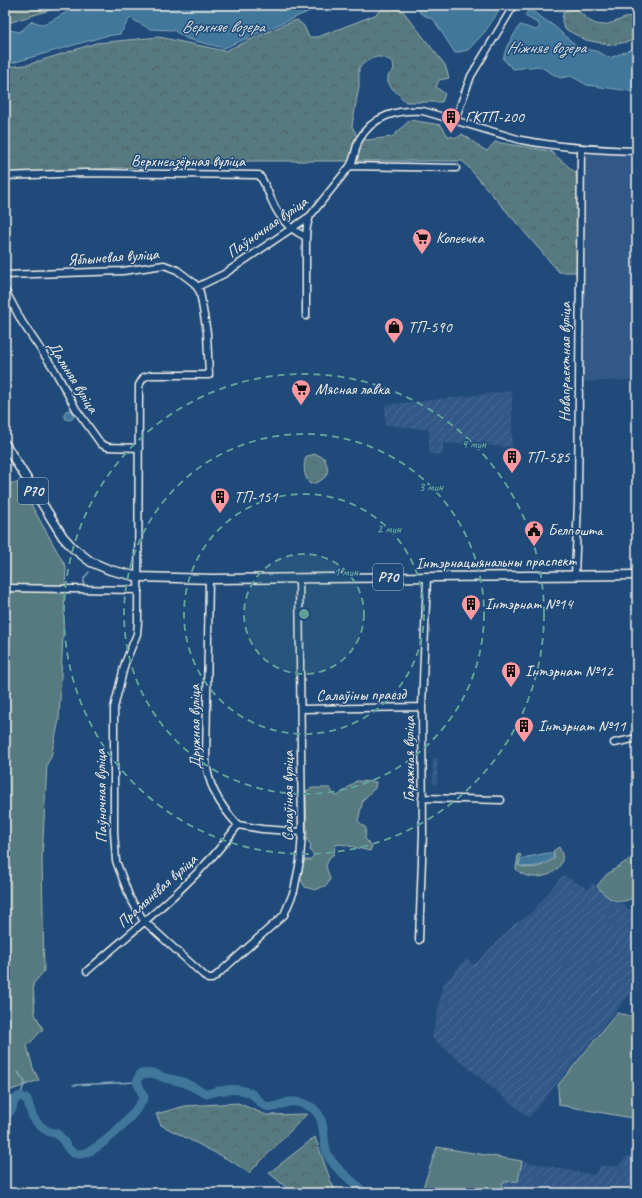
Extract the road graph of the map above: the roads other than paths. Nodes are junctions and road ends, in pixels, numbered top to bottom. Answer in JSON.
{"nodes":[{"id":1,"x":514,"y":5,"type":"edge"},
{"id":2,"x":455,"y":120,"type":"junction"},
{"id":3,"x":581,"y":149,"type":"junction"},
{"id":4,"x":637,"y":150,"type":"edge"},
{"id":5,"x":350,"y":166,"type":"junction"},
{"id":6,"x":456,"y":168,"type":"dead end"},
{"id":7,"x":5,"y":176,"type":"edge"},
{"id":8,"x":310,"y":216,"type":"junction"},
{"id":9,"x":291,"y":229,"type":"junction"},
{"id":10,"x":306,"y":237,"type":"junction"},
{"id":11,"x":5,"y":275,"type":"edge"},
{"id":12,"x":197,"y":287,"type":"junction"},
{"id":13,"x":5,"y":290,"type":"edge"},
{"id":14,"x":306,"y":316,"type":"dead end"},
{"id":15,"x":5,"y":444,"type":"edge"},
{"id":16,"x":139,"y":448,"type":"junction"},
{"id":17,"x":637,"y":575,"type":"edge"},
{"id":18,"x":575,"y":576,"type":"junction"},
{"id":19,"x":139,"y":577,"type":"junction"},
{"id":20,"x":427,"y":577,"type":"junction"},
{"id":21,"x":299,"y":578,"type":"junction"},
{"id":22,"x":208,"y":579,"type":"junction"},
{"id":23,"x":5,"y":588,"type":"edge"},
{"id":24,"x":139,"y":590,"type":"junction"},
{"id":25,"x":422,"y":707,"type":"junction"},
{"id":26,"x":301,"y":709,"type":"junction"},
{"id":27,"x":637,"y":738,"type":"edge"},
{"id":28,"x":614,"y":744,"type":"dead end"},
{"id":29,"x":422,"y":798,"type":"junction"},
{"id":30,"x":501,"y":800,"type":"dead end"},
{"id":31,"x":238,"y":825,"type":"junction"},
{"id":32,"x":302,"y":832,"type":"junction"},
{"id":33,"x":144,"y":921,"type":"junction"},
{"id":34,"x":419,"y":940,"type":"dead end"},
{"id":35,"x":87,"y":971,"type":"dead end"},
{"id":36,"x":212,"y":979,"type":"joint"}],
"edges":[{"from":1,"to":2,"type":"street"},
{"from":2,"to":3,"type":"street","name":"Паўночная вуліца"},
{"from":2,"to":5,"type":"street","name":"Паўночная вуліца"},
{"from":3,"to":4,"type":"street","name":"Паўночная вуліца"},
{"from":3,"to":18,"type":"street","name":"Новапраектная вуліца"},
{"from":5,"to":6,"type":"street"},
{"from":5,"to":8,"type":"street","name":"Паўночная вуліца"},
{"from":7,"to":9,"type":"street","name":"Верхнеазёрная вуліца"},
{"from":8,"to":9,"type":"street","name":"Паўночная вуліца"},
{"from":8,"to":10,"type":"street"},
{"from":9,"to":10,"type":"street","name":"Верхнеазёрная вуліца"},
{"from":9,"to":12,"type":"street","name":"Паўночная вуліца"},
{"from":10,"to":14,"type":"street"},
{"from":11,"to":12,"type":"street","name":"Яблыневая вуліца"},
{"from":12,"to":16,"type":"street"},
{"from":13,"to":16,"type":"street","name":"Дальняя вуліца"},
{"from":15,"to":19,"type":"main road","number":"Р70"},
{"from":16,"to":19,"type":"street"},
{"from":17,"to":18,"type":"main road","name":"Інтэрнацыянальны праспект","number":"Р70"},
{"from":18,"to":20,"type":"main road","name":"Інтэрнацыянальны праспект","number":"Р70"},
{"from":19,"to":22,"type":"main road","name":"Інтэрнацыянальны праспект","number":"Р70"},
{"from":19,"to":24,"type":"street","name":"Паўночная вуліца"},
{"from":20,"to":21,"type":"main road","name":"Інтэрнацыянальны праспект","number":"Р70"},
{"from":20,"to":25,"type":"street","name":"Гаражная вуліца"},
{"from":21,"to":22,"type":"main road","name":"Інтэрнацыянальны праспект","number":"Р70"},
{"from":21,"to":26,"type":"street","name":"Салаўіная вуліца"},
{"from":22,"to":31,"type":"street","name":"Дружная вуліца"},
{"from":23,"to":24,"type":"street"},
{"from":24,"to":33,"type":"street","name":"Паўночная вуліца"},
{"from":25,"to":26,"type":"street","name":"Салаўіны праезд"},
{"from":25,"to":29,"type":"street","name":"Гаражная вуліца"},
{"from":26,"to":32,"type":"street","name":"Салаўіная вуліца"},
{"from":27,"to":28,"type":"street"},
{"from":29,"to":30,"type":"street"},
{"from":29,"to":34,"type":"street","name":"Гаражная вуліца"},
{"from":31,"to":32,"type":"street"},
{"from":31,"to":33,"type":"street","name":"Прамянёвая вуліца"},
{"from":32,"to":36,"type":"street","name":"Салаўіная вуліца"},
{"from":33,"to":35,"type":"street","name":"Прамянёвая вуліца"},
{"from":33,"to":36,"type":"street","name":"Паўночная вуліца"}]}
